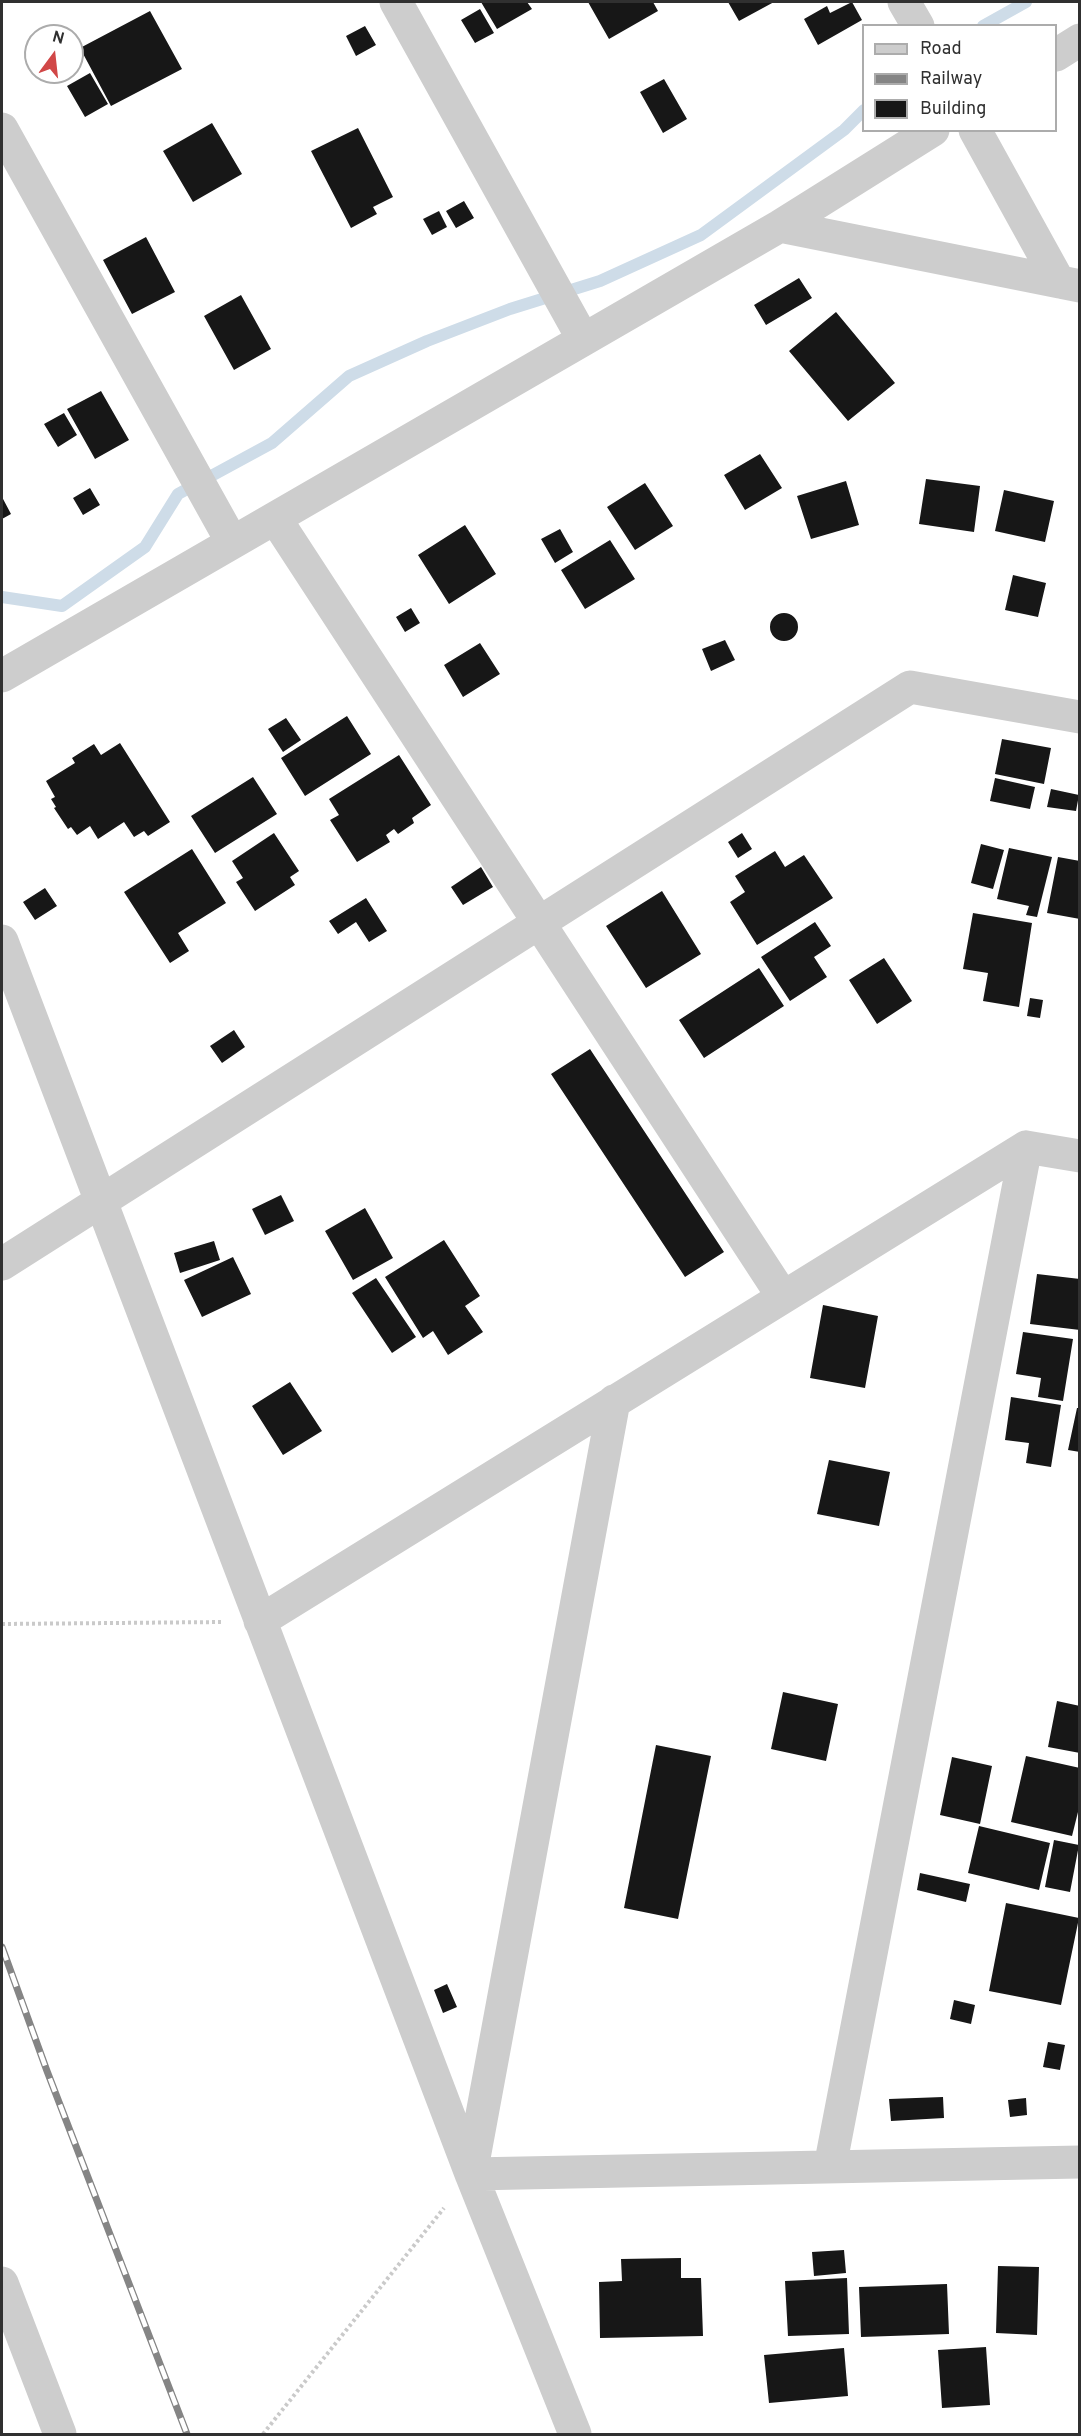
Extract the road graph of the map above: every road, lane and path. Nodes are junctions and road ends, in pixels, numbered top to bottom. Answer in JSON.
{"nodes":[{"id":1,"x":396,"y":2,"type":"edge"},
{"id":2,"x":904,"y":2,"type":"edge"},
{"id":3,"x":917,"y":24,"type":"edge"},
{"id":4,"x":1080,"y":40,"type":"edge"},
{"id":5,"x":1057,"y":54,"type":"edge"},
{"id":6,"x":2,"y":129,"type":"edge"},
{"id":7,"x":930,"y":132,"type":"edge"},
{"id":8,"x":976,"y":132,"type":"edge"},
{"id":9,"x":780,"y":226,"type":"junction"},
{"id":10,"x":1069,"y":284,"type":"edge"},
{"id":11,"x":583,"y":339,"type":"junction"},
{"id":12,"x":275,"y":518,"type":"junction"},
{"id":13,"x":232,"y":542,"type":"junction"},
{"id":14,"x":2,"y":676,"type":"edge"},
{"id":15,"x":1080,"y":717,"type":"edge"},
{"id":16,"x":539,"y":922,"type":"junction"},
{"id":17,"x":2,"y":941,"type":"edge"},
{"id":18,"x":1026,"y":1147,"type":"junction"},
{"id":19,"x":1080,"y":1156,"type":"edge"},
{"id":20,"x":100,"y":1201,"type":"junction"},
{"id":21,"x":2,"y":1264,"type":"edge"},
{"id":22,"x":783,"y":1297,"type":"junction"},
{"id":23,"x":614,"y":1401,"type":"junction"},
{"id":24,"x":260,"y":1621,"type":"junction"},
{"id":25,"x":2,"y":1624,"type":"edge"},
{"id":26,"x":1080,"y":2162,"type":"edge"},
{"id":27,"x":830,"y":2167,"type":"junction"},
{"id":28,"x":471,"y":2174,"type":"junction"},
{"id":29,"x":2,"y":2283,"type":"edge"},
{"id":30,"x":60,"y":2434,"type":"edge"},
{"id":31,"x":263,"y":2434,"type":"edge"},
{"id":32,"x":575,"y":2434,"type":"edge"}],
"edges":[{"from":1,"to":11,"type":"street"},
{"from":2,"to":3,"type":"street"},
{"from":4,"to":5,"type":"street"},
{"from":6,"to":13,"type":"street"},
{"from":7,"to":9,"type":"street"},
{"from":8,"to":10,"type":"street"},
{"from":9,"to":10,"type":"street"},
{"from":9,"to":11,"type":"street"},
{"from":11,"to":12,"type":"street"},
{"from":12,"to":13,"type":"street"},
{"from":12,"to":16,"type":"street"},
{"from":13,"to":14,"type":"street"},
{"from":15,"to":16,"type":"street"},
{"from":16,"to":20,"type":"street"},
{"from":16,"to":22,"type":"street"},
{"from":17,"to":20,"type":"street"},
{"from":18,"to":19,"type":"street"},
{"from":18,"to":22,"type":"street"},
{"from":18,"to":27,"type":"street"},
{"from":20,"to":21,"type":"street"},
{"from":20,"to":24,"type":"street"},
{"from":22,"to":23,"type":"street"},
{"from":23,"to":24,"type":"street"},
{"from":23,"to":28,"type":"street"},
{"from":24,"to":25,"type":"path"},
{"from":24,"to":28,"type":"street"},
{"from":26,"to":27,"type":"street"},
{"from":27,"to":28,"type":"street"},
{"from":28,"to":31,"type":"path"},
{"from":28,"to":32,"type":"street"},
{"from":29,"to":30,"type":"street"}]}
